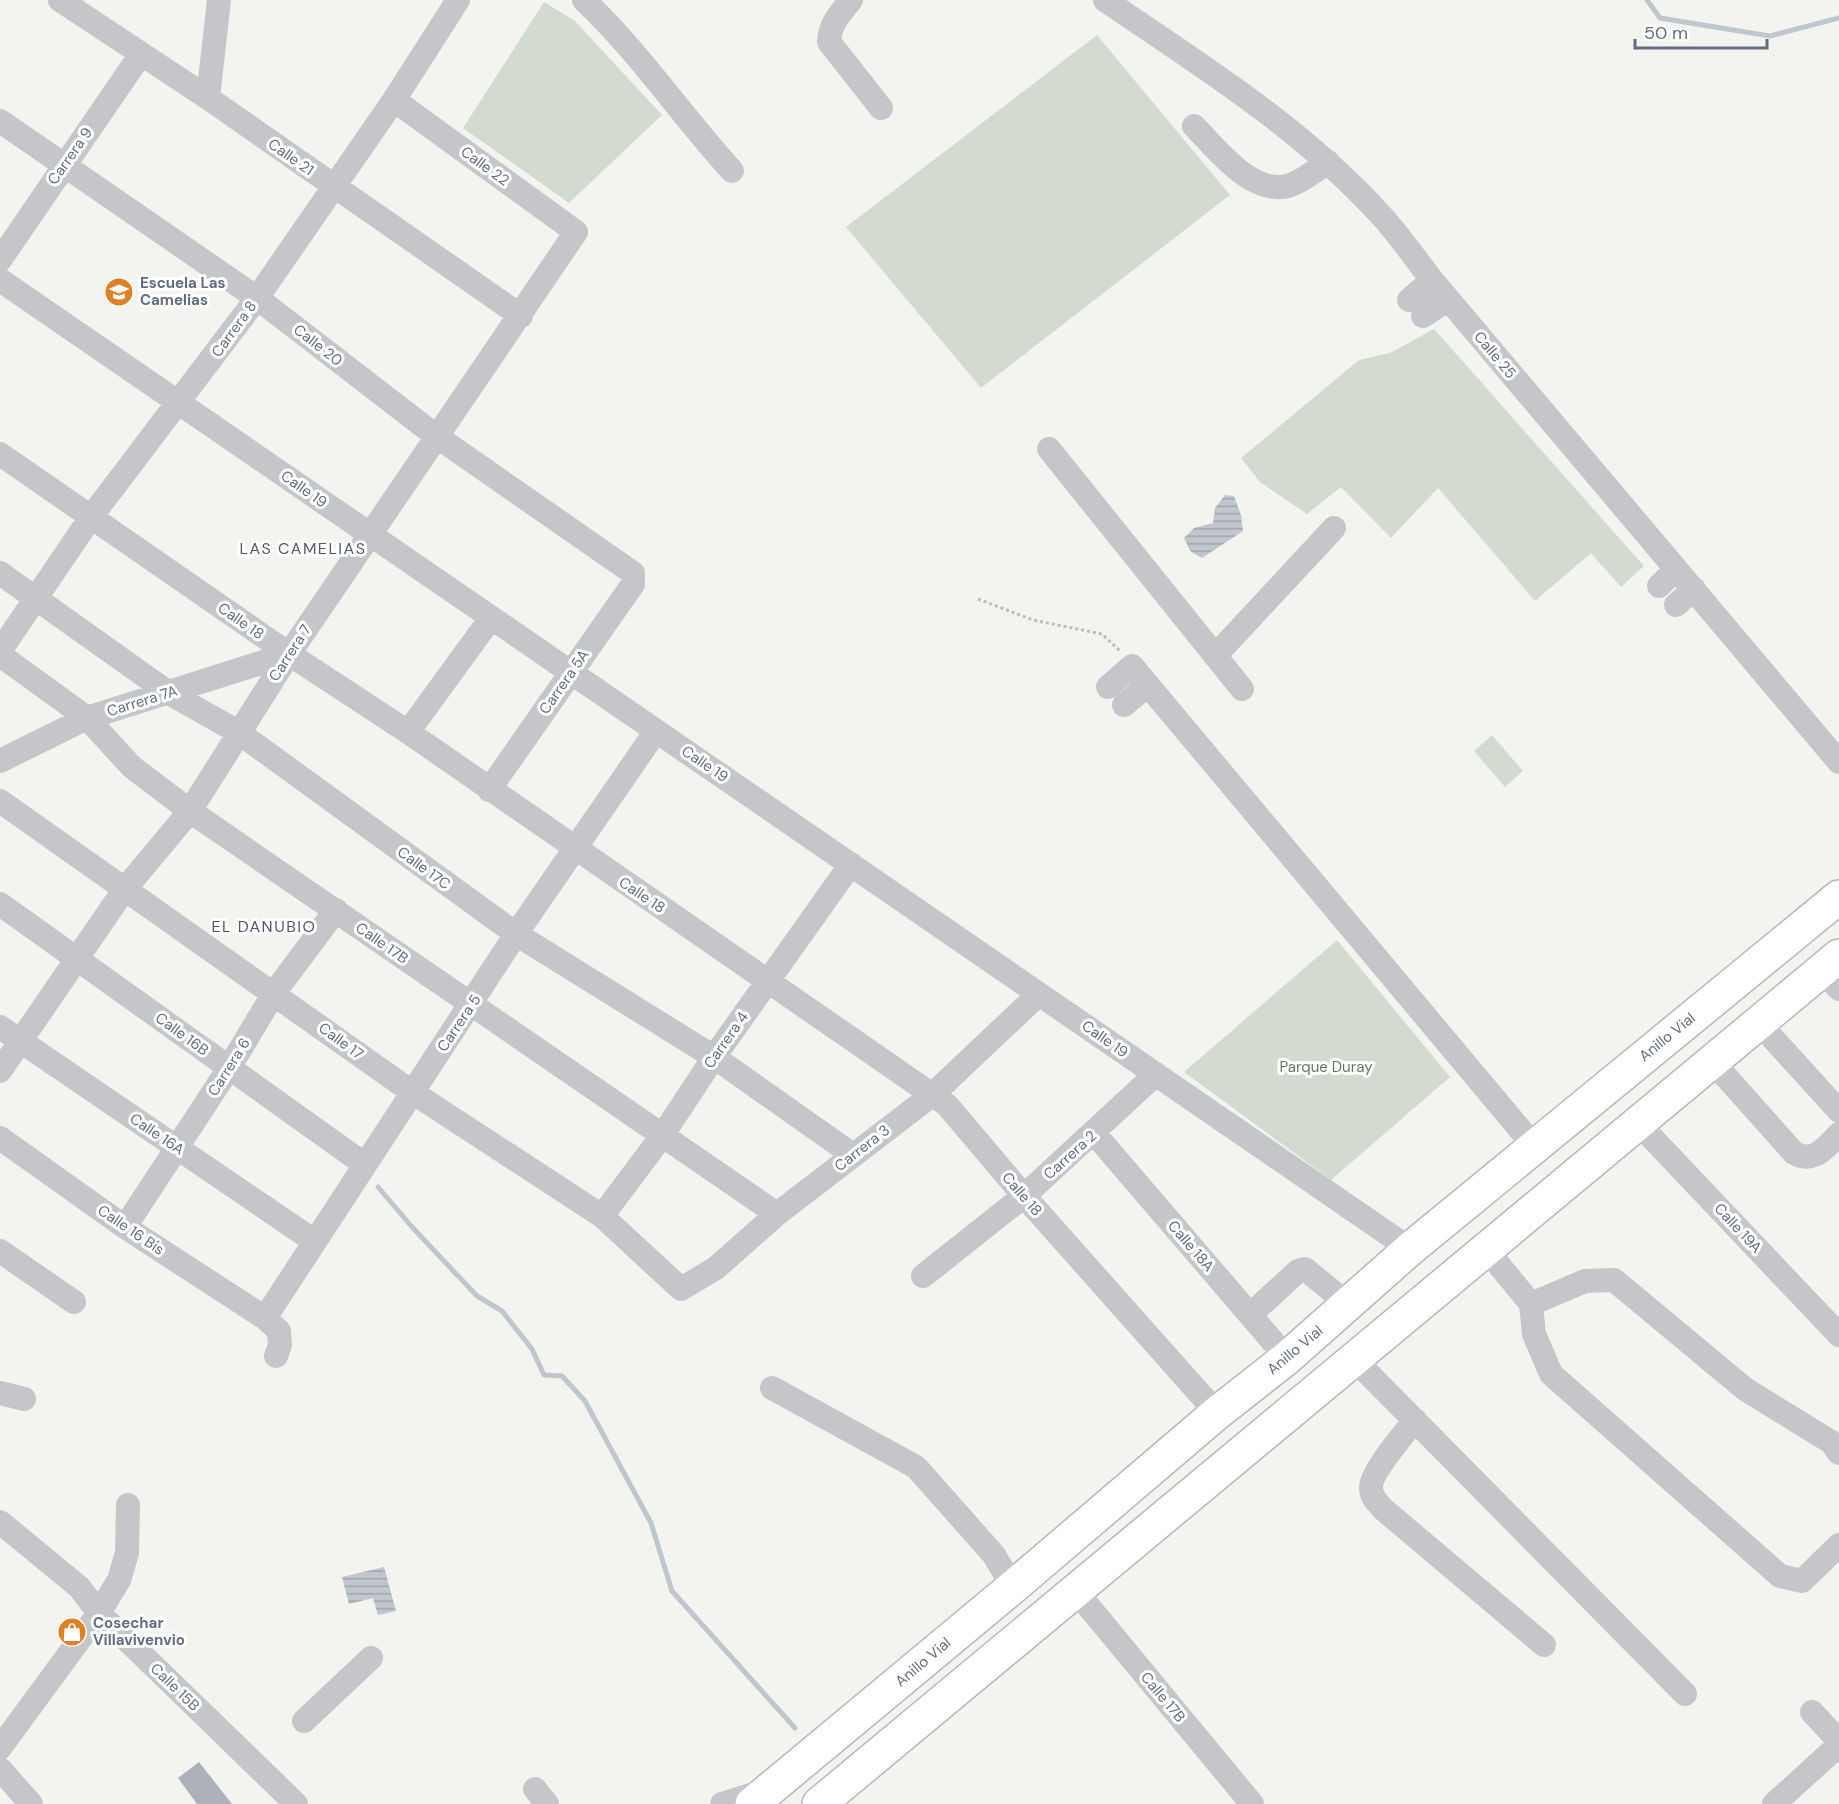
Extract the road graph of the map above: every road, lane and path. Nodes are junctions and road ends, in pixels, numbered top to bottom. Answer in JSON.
{"nodes":[{"id":1,"x":60,"y":0,"type":"edge"},
{"id":2,"x":219,"y":0,"type":"edge"},
{"id":3,"x":458,"y":0,"type":"edge"},
{"id":4,"x":584,"y":0,"type":"edge"},
{"id":5,"x":851,"y":0,"type":"edge"},
{"id":6,"x":1105,"y":0,"type":"edge"},
{"id":7,"x":141,"y":54,"type":"junction"},
{"id":8,"x":208,"y":98,"type":"junction"},
{"id":9,"x":394,"y":100,"type":"junction"},
{"id":10,"x":881,"y":108,"type":"dead end"},
{"id":11,"x":0,"y":121,"type":"edge"},
{"id":12,"x":1194,"y":126,"type":"dead end"},
{"id":13,"x":1328,"y":162,"type":"junction"},
{"id":14,"x":63,"y":166,"type":"junction"},
{"id":15,"x":732,"y":171,"type":"dead end"},
{"id":16,"x":333,"y":187,"type":"junction"},
{"id":17,"x":576,"y":232,"type":"joint"},
{"id":18,"x":0,"y":260,"type":"edge"},
{"id":19,"x":0,"y":280,"type":"edge"},
{"id":20,"x":1432,"y":280,"type":"junction"},
{"id":21,"x":257,"y":298,"type":"junction"},
{"id":22,"x":1448,"y":299,"type":"junction"},
{"id":23,"x":521,"y":316,"type":"junction"},
{"id":24,"x":180,"y":403,"type":"junction"},
{"id":25,"x":436,"y":436,"type":"junction"},
{"id":26,"x":1049,"y":449,"type":"dead end"},
{"id":27,"x":0,"y":454,"type":"edge"},
{"id":28,"x":90,"y":517,"type":"junction"},
{"id":29,"x":1334,"y":528,"type":"dead end"},
{"id":30,"x":369,"y":534,"type":"junction"},
{"id":31,"x":1676,"y":569,"type":"junction"},
{"id":32,"x":0,"y":573,"type":"edge"},
{"id":33,"x":633,"y":573,"type":"joint"},
{"id":34,"x":1659,"y":586,"type":"dead end"},
{"id":35,"x":35,"y":598,"type":"junction"},
{"id":36,"x":978,"y":599,"type":"dead end"},
{"id":37,"x":491,"y":618,"type":"junction"},
{"id":38,"x":0,"y":653,"type":"edge"},
{"id":39,"x":289,"y":654,"type":"junction"},
{"id":40,"x":1215,"y":656,"type":"junction"},
{"id":41,"x":1132,"y":666,"type":"junction"},
{"id":42,"x":571,"y":672,"type":"junction"},
{"id":43,"x":1148,"y":685,"type":"junction"},
{"id":44,"x":1108,"y":687,"type":"dead end"},
{"id":45,"x":1242,"y":689,"type":"dead end"},
{"id":46,"x":169,"y":693,"type":"junction"},
{"id":47,"x":1124,"y":705,"type":"dead end"},
{"id":48,"x":87,"y":718,"type":"junction"},
{"id":49,"x":656,"y":731,"type":"junction"},
{"id":50,"x":238,"y":732,"type":"junction"},
{"id":51,"x":408,"y":732,"type":"junction"},
{"id":52,"x":0,"y":761,"type":"edge"},
{"id":53,"x":1839,"y":762,"type":"edge"},
{"id":54,"x":489,"y":790,"type":"junction"},
{"id":55,"x":0,"y":801,"type":"edge"},
{"id":56,"x":190,"y":811,"type":"junction"},
{"id":57,"x":576,"y":850,"type":"junction"},
{"id":58,"x":850,"y":864,"type":"junction"},
{"id":59,"x":124,"y":890,"type":"junction"},
{"id":60,"x":1839,"y":897,"type":"edge"},
{"id":61,"x":0,"y":904,"type":"edge"},
{"id":62,"x":336,"y":910,"type":"junction"},
{"id":63,"x":516,"y":934,"type":"junction"},
{"id":64,"x":77,"y":959,"type":"junction"},
{"id":65,"x":1833,"y":971,"type":"edge"},
{"id":66,"x":768,"y":980,"type":"junction"},
{"id":67,"x":274,"y":993,"type":"junction"},
{"id":68,"x":1039,"y":994,"type":"junction"},
{"id":69,"x":471,"y":1005,"type":"junction"},
{"id":70,"x":1758,"y":1022,"type":"junction"},
{"id":71,"x":0,"y":1027,"type":"edge"},
{"id":72,"x":21,"y":1041,"type":"junction"},
{"id":73,"x":714,"y":1057,"type":"junction"},
{"id":74,"x":1712,"y":1060,"type":"junction"},
{"id":75,"x":229,"y":1068,"type":"junction"},
{"id":76,"x":0,"y":1071,"type":"edge"},
{"id":77,"x":1156,"y":1074,"type":"junction"},
{"id":78,"x":412,"y":1092,"type":"junction"},
{"id":79,"x":932,"y":1095,"type":"junction"},
{"id":80,"x":1839,"y":1111,"type":"edge"},
{"id":81,"x":1637,"y":1122,"type":"junction"},
{"id":82,"x":1094,"y":1133,"type":"junction"},
{"id":83,"x":1839,"y":1134,"type":"edge"},
{"id":84,"x":662,"y":1136,"type":"junction"},
{"id":85,"x":0,"y":1138,"type":"edge"},
{"id":86,"x":1534,"y":1146,"type":"junction"},
{"id":87,"x":177,"y":1148,"type":"junction"},
{"id":88,"x":853,"y":1155,"type":"junction"},
{"id":89,"x":364,"y":1164,"type":"junction"},
{"id":90,"x":1024,"y":1196,"type":"junction"},
{"id":91,"x":777,"y":1214,"type":"junction"},
{"id":92,"x":602,"y":1216,"type":"junction"},
{"id":93,"x":125,"y":1227,"type":"junction"},
{"id":94,"x":314,"y":1241,"type":"junction"},
{"id":95,"x":1485,"y":1248,"type":"junction"},
{"id":96,"x":1410,"y":1249,"type":"junction"},
{"id":97,"x":0,"y":1251,"type":"edge"},
{"id":98,"x":922,"y":1276,"type":"dead end"},
{"id":99,"x":677,"y":1286,"type":"joint"},
{"id":100,"x":74,"y":1302,"type":"dead end"},
{"id":101,"x":1531,"y":1304,"type":"junction"},
{"id":102,"x":1348,"y":1305,"type":"junction"},
{"id":103,"x":1250,"y":1315,"type":"junction"},
{"id":104,"x":265,"y":1318,"type":"junction"},
{"id":105,"x":1839,"y":1335,"type":"edge"},
{"id":106,"x":276,"y":1356,"type":"dead end"},
{"id":107,"x":1287,"y":1358,"type":"junction"},
{"id":108,"x":1353,"y":1358,"type":"junction"},
{"id":109,"x":772,"y":1388,"type":"dead end"},
{"id":110,"x":0,"y":1393,"type":"edge"},
{"id":111,"x":24,"y":1399,"type":"dead end"},
{"id":112,"x":1217,"y":1413,"type":"junction"},
{"id":113,"x":1414,"y":1420,"type":"junction"},
{"id":114,"x":1839,"y":1453,"type":"edge"},
{"id":115,"x":128,"y":1504,"type":"dead end"},
{"id":116,"x":0,"y":1522,"type":"edge"},
{"id":117,"x":1839,"y":1545,"type":"edge"},
{"id":118,"x":1013,"y":1587,"type":"junction"},
{"id":119,"x":1075,"y":1590,"type":"junction"},
{"id":120,"x":99,"y":1613,"type":"junction"},
{"id":121,"x":1544,"y":1646,"type":"dead end"},
{"id":122,"x":370,"y":1658,"type":"dead end"},
{"id":123,"x":1685,"y":1694,"type":"dead end"},
{"id":124,"x":1812,"y":1712,"type":"dead end"},
{"id":125,"x":304,"y":1721,"type":"dead end"},
{"id":126,"x":1839,"y":1740,"type":"edge"},
{"id":127,"x":1839,"y":1745,"type":"edge"},
{"id":128,"x":0,"y":1748,"type":"edge"},
{"id":129,"x":0,"y":1769,"type":"edge"},
{"id":130,"x":761,"y":1797,"type":"edge"},
{"id":131,"x":31,"y":1804,"type":"edge"},
{"id":132,"x":296,"y":1804,"type":"edge"},
{"id":133,"x":722,"y":1804,"type":"edge"},
{"id":134,"x":819,"y":1804,"type":"edge"},
{"id":135,"x":1252,"y":1804,"type":"edge"},
{"id":136,"x":1774,"y":1804,"type":"edge"}],
"edges":[{"from":1,"to":7,"type":"street","name":"Calle 21"},
{"from":2,"to":8,"type":"street"},
{"from":3,"to":9,"type":"street","name":"Carrera 8"},
{"from":4,"to":15,"type":"street"},
{"from":5,"to":10,"type":"street"},
{"from":6,"to":13,"type":"street","name":"Calle 25"},
{"from":7,"to":8,"type":"street","name":"Calle 21"},
{"from":7,"to":14,"type":"street","name":"Carrera 9"},
{"from":8,"to":16,"type":"street","name":"Calle 21"},
{"from":9,"to":16,"type":"street","name":"Carrera 8"},
{"from":9,"to":17,"type":"street","name":"Calle 22"},
{"from":11,"to":14,"type":"street","name":"Calle 20"},
{"from":12,"to":13,"type":"street"},
{"from":13,"to":20,"type":"street","name":"Calle 25"},
{"from":14,"to":18,"type":"street","name":"Carrera 9"},
{"from":14,"to":21,"type":"street","name":"Calle 20"},
{"from":16,"to":21,"type":"street","name":"Carrera 8"},
{"from":16,"to":23,"type":"street","name":"Calle 21"},
{"from":17,"to":23,"type":"street","name":"Carrera 7"},
{"from":19,"to":24,"type":"street","name":"Calle 19"},
{"from":20,"to":22,"type":"street","name":"Calle 25"},
{"from":20,"to":22,"type":"street"},
{"from":21,"to":24,"type":"street","name":"Carrera 8"},
{"from":21,"to":25,"type":"street","name":"Calle 20"},
{"from":22,"to":31,"type":"street","name":"Calle 25"},
{"from":23,"to":25,"type":"street","name":"Carrera 7"},
{"from":24,"to":28,"type":"street","name":"Carrera 8"},
{"from":24,"to":30,"type":"street","name":"Calle 19"},
{"from":25,"to":30,"type":"street","name":"Carrera 7"},
{"from":25,"to":33,"type":"street","name":"Calle 20"},
{"from":26,"to":40,"type":"street"},
{"from":27,"to":28,"type":"street","name":"Calle 18"},
{"from":28,"to":35,"type":"street","name":"Carrera 8"},
{"from":28,"to":39,"type":"street","name":"Calle 18"},
{"from":29,"to":40,"type":"street"},
{"from":30,"to":37,"type":"street","name":"Calle 19"},
{"from":30,"to":39,"type":"street","name":"Carrera 7"},
{"from":31,"to":34,"type":"street"},
{"from":31,"to":53,"type":"street","name":"Calle 25"},
{"from":32,"to":35,"type":"street","name":"Calle 17C"},
{"from":33,"to":42,"type":"street","name":"Carrera 5A"},
{"from":35,"to":38,"type":"street","name":"Carrera 8"},
{"from":35,"to":46,"type":"street","name":"Calle 17C"},
{"from":36,"to":41,"type":"path"},
{"from":37,"to":42,"type":"street","name":"Calle 19"},
{"from":37,"to":51,"type":"street"},
{"from":38,"to":48,"type":"street","name":"Calle 17B"},
{"from":39,"to":46,"type":"street","name":"Carrera 7A"},
{"from":39,"to":50,"type":"street","name":"Carrera 7"},
{"from":39,"to":51,"type":"street","name":"Calle 18"},
{"from":40,"to":45,"type":"street"},
{"from":41,"to":43,"type":"street"},
{"from":41,"to":44,"type":"street"},
{"from":42,"to":49,"type":"street","name":"Calle 19"},
{"from":42,"to":54,"type":"street","name":"Carrera 5A"},
{"from":43,"to":47,"type":"street"},
{"from":43,"to":86,"type":"street"},
{"from":46,"to":48,"type":"street","name":"Carrera 7A"},
{"from":46,"to":50,"type":"street","name":"Calle 17C"},
{"from":48,"to":52,"type":"street","name":"Carrera 7A"},
{"from":48,"to":56,"type":"street","name":"Calle 17B"},
{"from":49,"to":57,"type":"street","name":"Carrera 5"},
{"from":49,"to":58,"type":"street","name":"Calle 19"},
{"from":50,"to":56,"type":"street","name":"Carrera 7"},
{"from":50,"to":63,"type":"street","name":"Calle 17C"},
{"from":51,"to":54,"type":"street","name":"Calle 18"},
{"from":54,"to":57,"type":"street","name":"Calle 18"},
{"from":55,"to":59,"type":"street","name":"Calle 17"},
{"from":56,"to":59,"type":"street","name":"Carrera 7"},
{"from":56,"to":62,"type":"street","name":"Calle 17B"},
{"from":57,"to":63,"type":"street","name":"Carrera 5"},
{"from":57,"to":66,"type":"street","name":"Calle 18"},
{"from":58,"to":66,"type":"street","name":"Carrera 4"},
{"from":58,"to":68,"type":"street","name":"Calle 19"},
{"from":59,"to":64,"type":"street","name":"Carrera 7"},
{"from":59,"to":67,"type":"street","name":"Calle 17"},
{"from":60,"to":86,"type":"highway","name":"Anillo Vial"},
{"from":61,"to":64,"type":"street","name":"Calle 16B"},
{"from":62,"to":67,"type":"street","name":"Carrera 6"},
{"from":62,"to":69,"type":"street","name":"Calle 17B"},
{"from":63,"to":69,"type":"street","name":"Carrera 5"},
{"from":63,"to":73,"type":"street","name":"Calle 17C"},
{"from":64,"to":72,"type":"street","name":"Carrera 7"},
{"from":64,"to":75,"type":"street","name":"Calle 16B"},
{"from":65,"to":70,"type":"highway"},
{"from":66,"to":73,"type":"street","name":"Carrera 4"},
{"from":66,"to":79,"type":"street","name":"Calle 18"},
{"from":67,"to":75,"type":"street","name":"Carrera 6"},
{"from":67,"to":78,"type":"street","name":"Calle 17"},
{"from":68,"to":77,"type":"street","name":"Calle 19"},
{"from":68,"to":79,"type":"street","name":"Carrera 3"},
{"from":69,"to":78,"type":"street","name":"Carrera 5"},
{"from":69,"to":84,"type":"street","name":"Calle 17B"},
{"from":70,"to":74,"type":"highway"},
{"from":70,"to":80,"type":"street"},
{"from":71,"to":72,"type":"street","name":"Calle 16A"},
{"from":72,"to":76,"type":"street","name":"Carrera 7"},
{"from":72,"to":87,"type":"street","name":"Calle 16A"},
{"from":73,"to":84,"type":"street","name":"Carrera 4"},
{"from":73,"to":88,"type":"street","name":"Calle 17C"},
{"from":74,"to":81,"type":"highway"},
{"from":74,"to":83,"type":"street"},
{"from":75,"to":87,"type":"street","name":"Carrera 6"},
{"from":75,"to":89,"type":"street","name":"Calle 16B"},
{"from":77,"to":82,"type":"street","name":"Carrera 2"},
{"from":77,"to":96,"type":"street","name":"Calle 19"},
{"from":78,"to":89,"type":"street","name":"Carrera 5"},
{"from":78,"to":92,"type":"street","name":"Calle 17"},
{"from":79,"to":88,"type":"street","name":"Carrera 3"},
{"from":79,"to":90,"type":"street","name":"Calle 18"},
{"from":81,"to":95,"type":"highway"},
{"from":81,"to":105,"type":"street","name":"Calle 19A"},
{"from":82,"to":90,"type":"street","name":"Carrera 2"},
{"from":82,"to":103,"type":"street","name":"Calle 18A"},
{"from":84,"to":91,"type":"street","name":"Calle 17B"},
{"from":84,"to":92,"type":"street","name":"Carrera 4"},
{"from":85,"to":93,"type":"street","name":"Calle 16 Bis"},
{"from":86,"to":96,"type":"highway","name":"Anillo Vial"},
{"from":87,"to":93,"type":"street","name":"Carrera 6"},
{"from":87,"to":94,"type":"street","name":"Calle 16A"},
{"from":88,"to":91,"type":"street","name":"Carrera 3"},
{"from":89,"to":94,"type":"street","name":"Carrera 5"},
{"from":90,"to":98,"type":"street","name":"Carrera 2"},
{"from":90,"to":112,"type":"street","name":"Calle 18"},
{"from":91,"to":99,"type":"street","name":"Carrera 3"},
{"from":92,"to":99,"type":"street","name":"Calle 17"},
{"from":93,"to":104,"type":"street","name":"Calle 16 Bis"},
{"from":94,"to":104,"type":"street","name":"Carrera 5"},
{"from":95,"to":101,"type":"street"},
{"from":95,"to":108,"type":"highway"},
{"from":96,"to":102,"type":"highway","name":"Anillo Vial"},
{"from":97,"to":100,"type":"street"},
{"from":101,"to":114,"type":"street"},
{"from":101,"to":117,"type":"street"},
{"from":102,"to":103,"type":"street"},
{"from":102,"to":107,"type":"highway","name":"Anillo Vial"},
{"from":103,"to":107,"type":"street","name":"Calle 18A"},
{"from":104,"to":106,"type":"street"},
{"from":107,"to":112,"type":"highway","name":"Anillo Vial"},
{"from":108,"to":113,"type":"street"},
{"from":108,"to":119,"type":"highway"},
{"from":109,"to":118,"type":"street"},
{"from":110,"to":111,"type":"street"},
{"from":112,"to":118,"type":"highway","name":"Anillo Vial"},
{"from":113,"to":121,"type":"street"},
{"from":113,"to":123,"type":"street"},
{"from":115,"to":120,"type":"street"},
{"from":116,"to":120,"type":"street","name":"Calle 15B"},
{"from":118,"to":130,"type":"highway","name":"Anillo Vial"},
{"from":119,"to":134,"type":"highway"},
{"from":119,"to":135,"type":"street","name":"Calle 17B"},
{"from":120,"to":128,"type":"street"},
{"from":120,"to":132,"type":"street","name":"Calle 15B"},
{"from":122,"to":125,"type":"street"},
{"from":124,"to":126,"type":"street"},
{"from":127,"to":136,"type":"street"},
{"from":129,"to":131,"type":"street"},
{"from":130,"to":133,"type":"street"}]}
